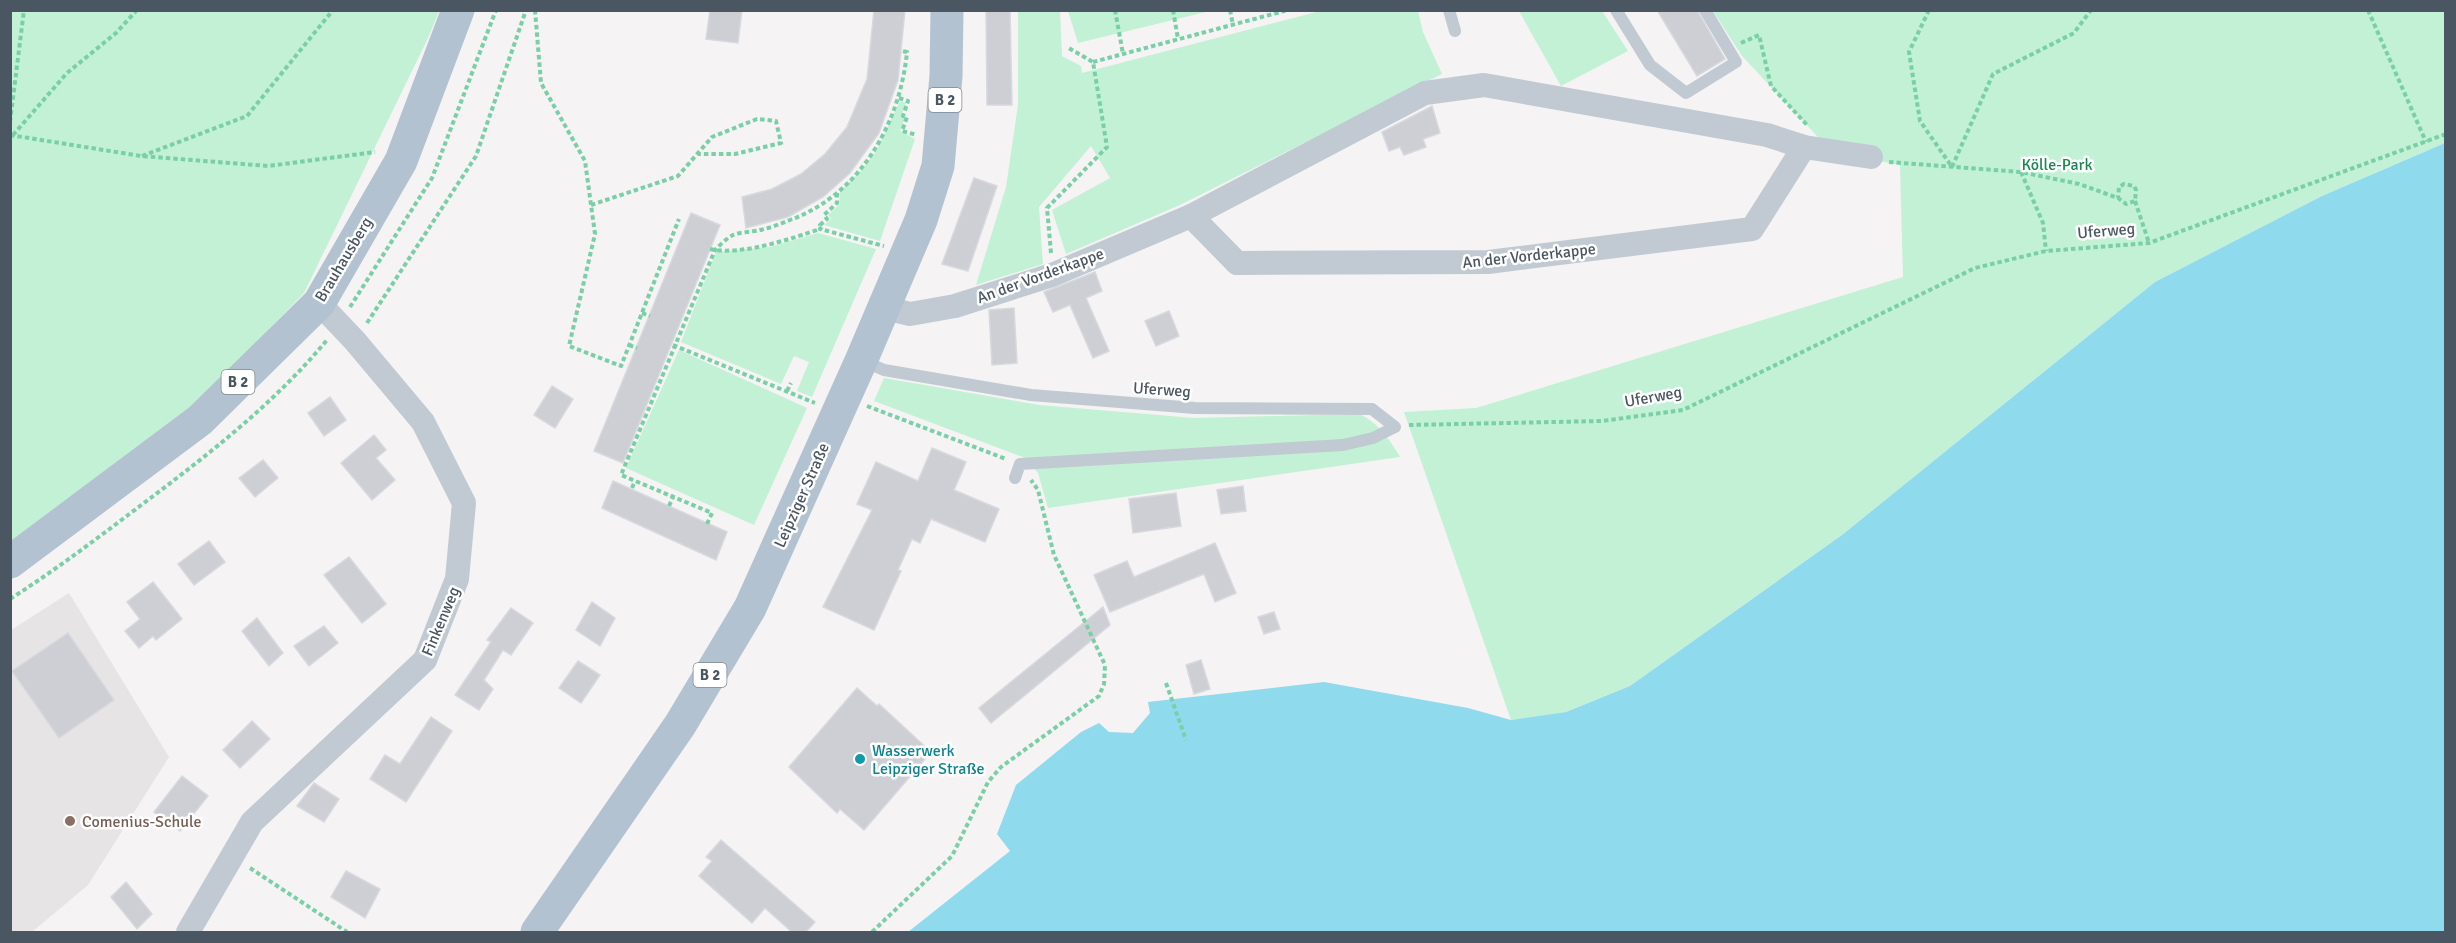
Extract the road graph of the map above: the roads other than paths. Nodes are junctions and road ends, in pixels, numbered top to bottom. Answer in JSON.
{"nodes":[{"id":1,"x":458,"y":10,"type":"edge"},
{"id":2,"x":948,"y":10,"type":"edge"},
{"id":3,"x":1449,"y":10,"type":"edge"},
{"id":4,"x":1616,"y":10,"type":"edge"},
{"id":5,"x":1706,"y":10,"type":"edge"},
{"id":6,"x":1455,"y":31,"type":"dead end"},
{"id":7,"x":1804,"y":147,"type":"junction"},
{"id":8,"x":1872,"y":158,"type":"road end"},
{"id":9,"x":1191,"y":216,"type":"junction"},
{"id":10,"x":319,"y":303,"type":"junction"},
{"id":11,"x":885,"y":308,"type":"junction"},
{"id":12,"x":861,"y":361,"type":"junction"},
{"id":13,"x":1015,"y":478,"type":"dead end"},
{"id":14,"x":10,"y":562,"type":"edge"},
{"id":15,"x":188,"y":933,"type":"edge"},
{"id":16,"x":537,"y":933,"type":"edge"}],
"edges":[{"from":1,"to":10,"type":"main road","name":"Brauhausberg","number":"B 2"},
{"from":2,"to":11,"type":"main road","name":"Leipziger Straße","number":"B 2"},
{"from":3,"to":6,"type":"lane"},
{"from":4,"to":5,"type":"lane"},
{"from":7,"to":8,"type":"street","name":"An der Vorderkappe"},
{"from":7,"to":9,"type":"street","name":"An der Vorderkappe"},
{"from":7,"to":9,"type":"street","name":"An der Vorderkappe"},
{"from":9,"to":11,"type":"street","name":"An der Vorderkappe"},
{"from":10,"to":14,"type":"main road","name":"Brauhausberg","number":"B 2"},
{"from":10,"to":15,"type":"street","name":"Finkenweg"},
{"from":11,"to":12,"type":"main road","name":"Leipziger Straße","number":"B 2"},
{"from":12,"to":13,"type":"lane","name":"Uferweg"},
{"from":12,"to":16,"type":"main road","name":"Leipziger Straße","number":"B 2"}]}
